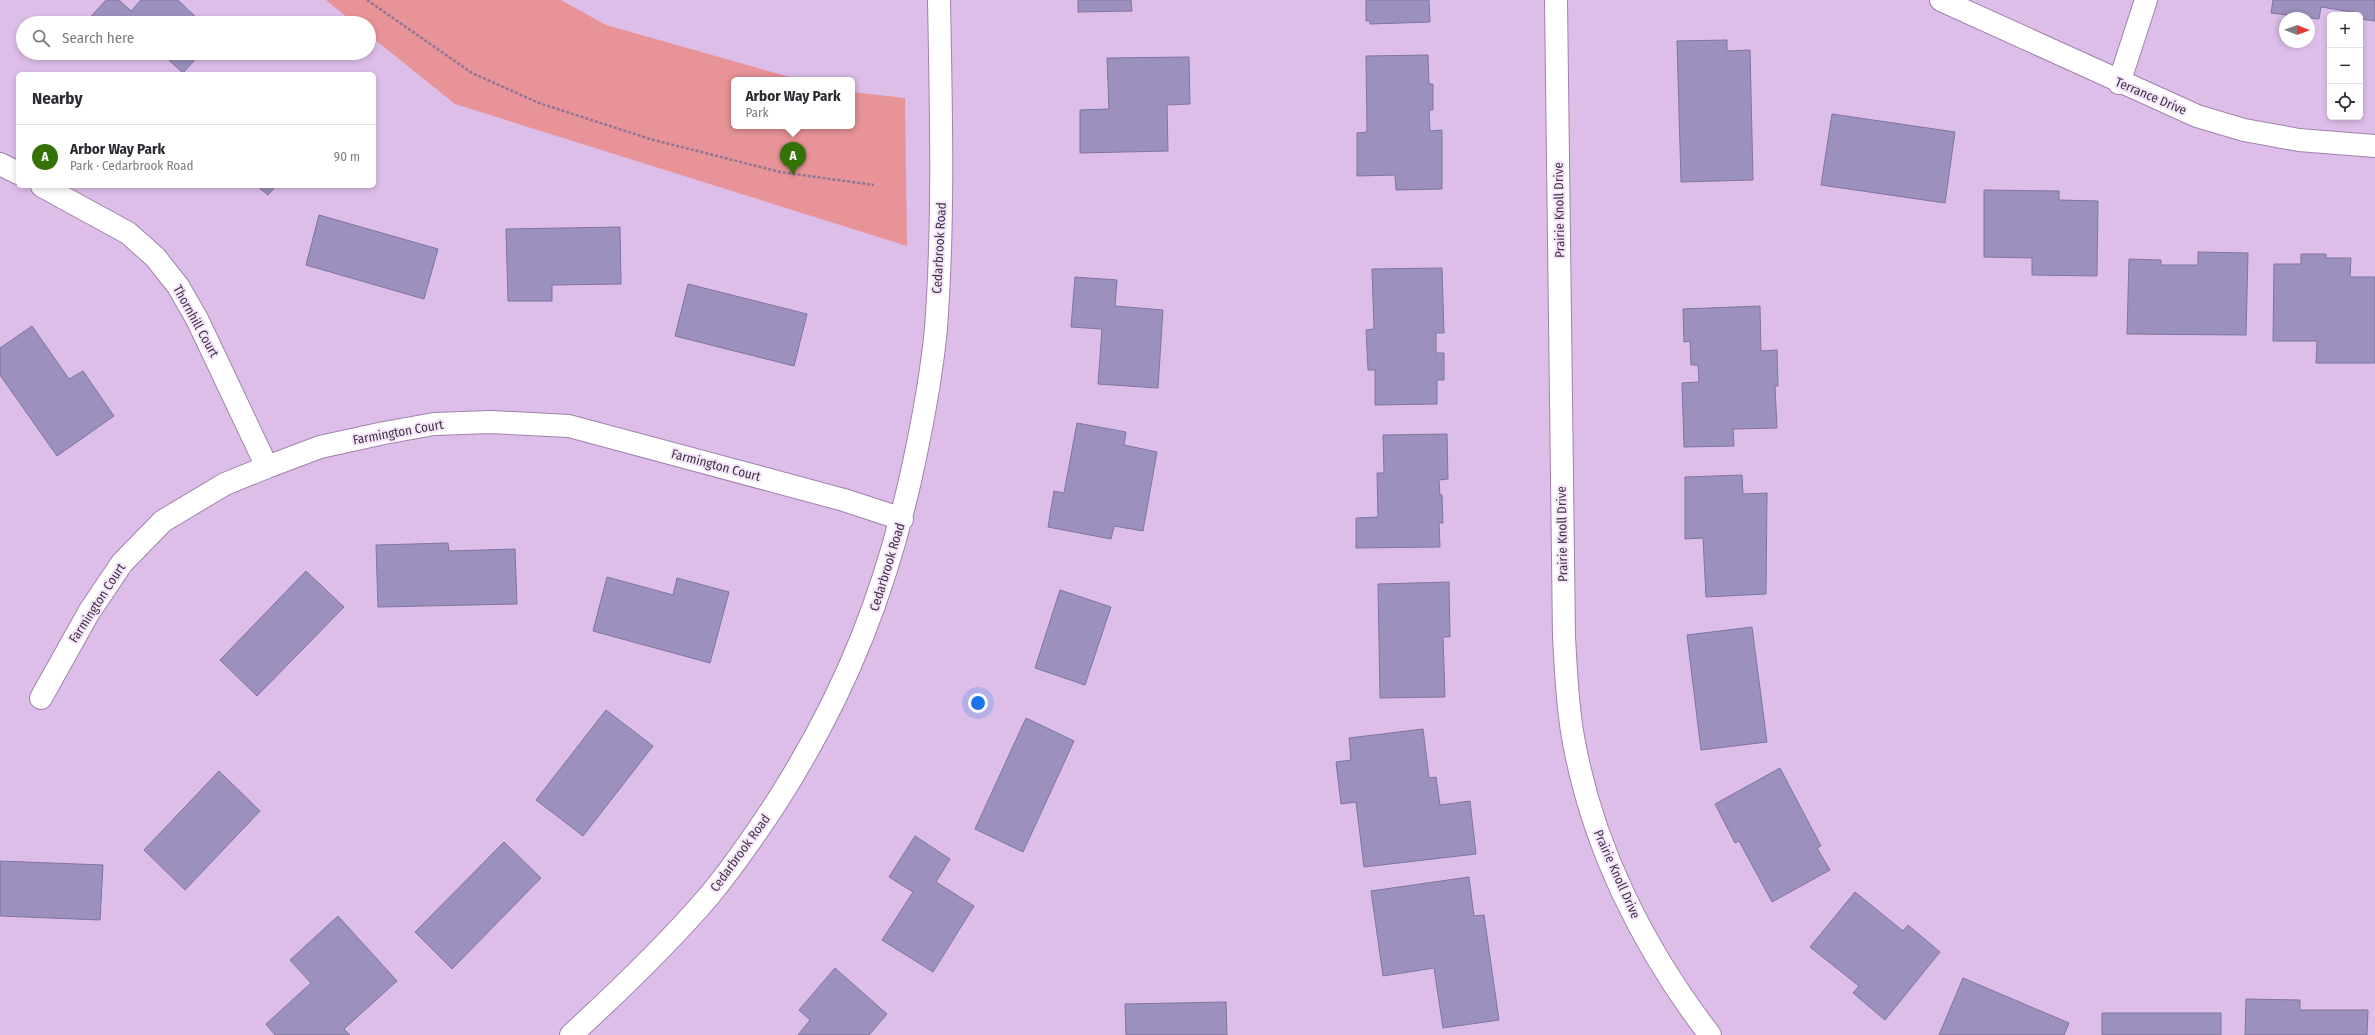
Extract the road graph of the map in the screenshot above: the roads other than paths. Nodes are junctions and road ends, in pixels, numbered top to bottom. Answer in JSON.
{"nodes":[{"id":1,"x":939,"y":0,"type":"edge"},
{"id":2,"x":1556,"y":0,"type":"edge"},
{"id":3,"x":1941,"y":0,"type":"edge"},
{"id":4,"x":2146,"y":0,"type":"edge"},
{"id":5,"x":2119,"y":83,"type":"junction"},
{"id":6,"x":2375,"y":146,"type":"edge"},
{"id":7,"x":0,"y":164,"type":"edge"},
{"id":8,"x":16,"y":172,"type":"edge"},
{"id":9,"x":46,"y":188,"type":"edge"},
{"id":10,"x":267,"y":466,"type":"junction"},
{"id":11,"x":902,"y":519,"type":"junction"},
{"id":12,"x":41,"y":698,"type":"dead end"},
{"id":13,"x":571,"y":1035,"type":"edge"},
{"id":14,"x":1710,"y":1035,"type":"edge"}],
"edges":[{"from":1,"to":11,"type":"street","name":"Cedarbrook Road"},
{"from":2,"to":14,"type":"street","name":"Prairie Knoll Drive"},
{"from":3,"to":5,"type":"street","name":"Terrance Drive"},
{"from":4,"to":5,"type":"street"},
{"from":5,"to":6,"type":"street","name":"Terrance Drive"},
{"from":7,"to":8,"type":"street"},
{"from":9,"to":10,"type":"street","name":"Thornhill Court"},
{"from":10,"to":11,"type":"street","name":"Farmington Court"},
{"from":10,"to":12,"type":"street","name":"Farmington Court"},
{"from":11,"to":13,"type":"street","name":"Cedarbrook Road"}]}
